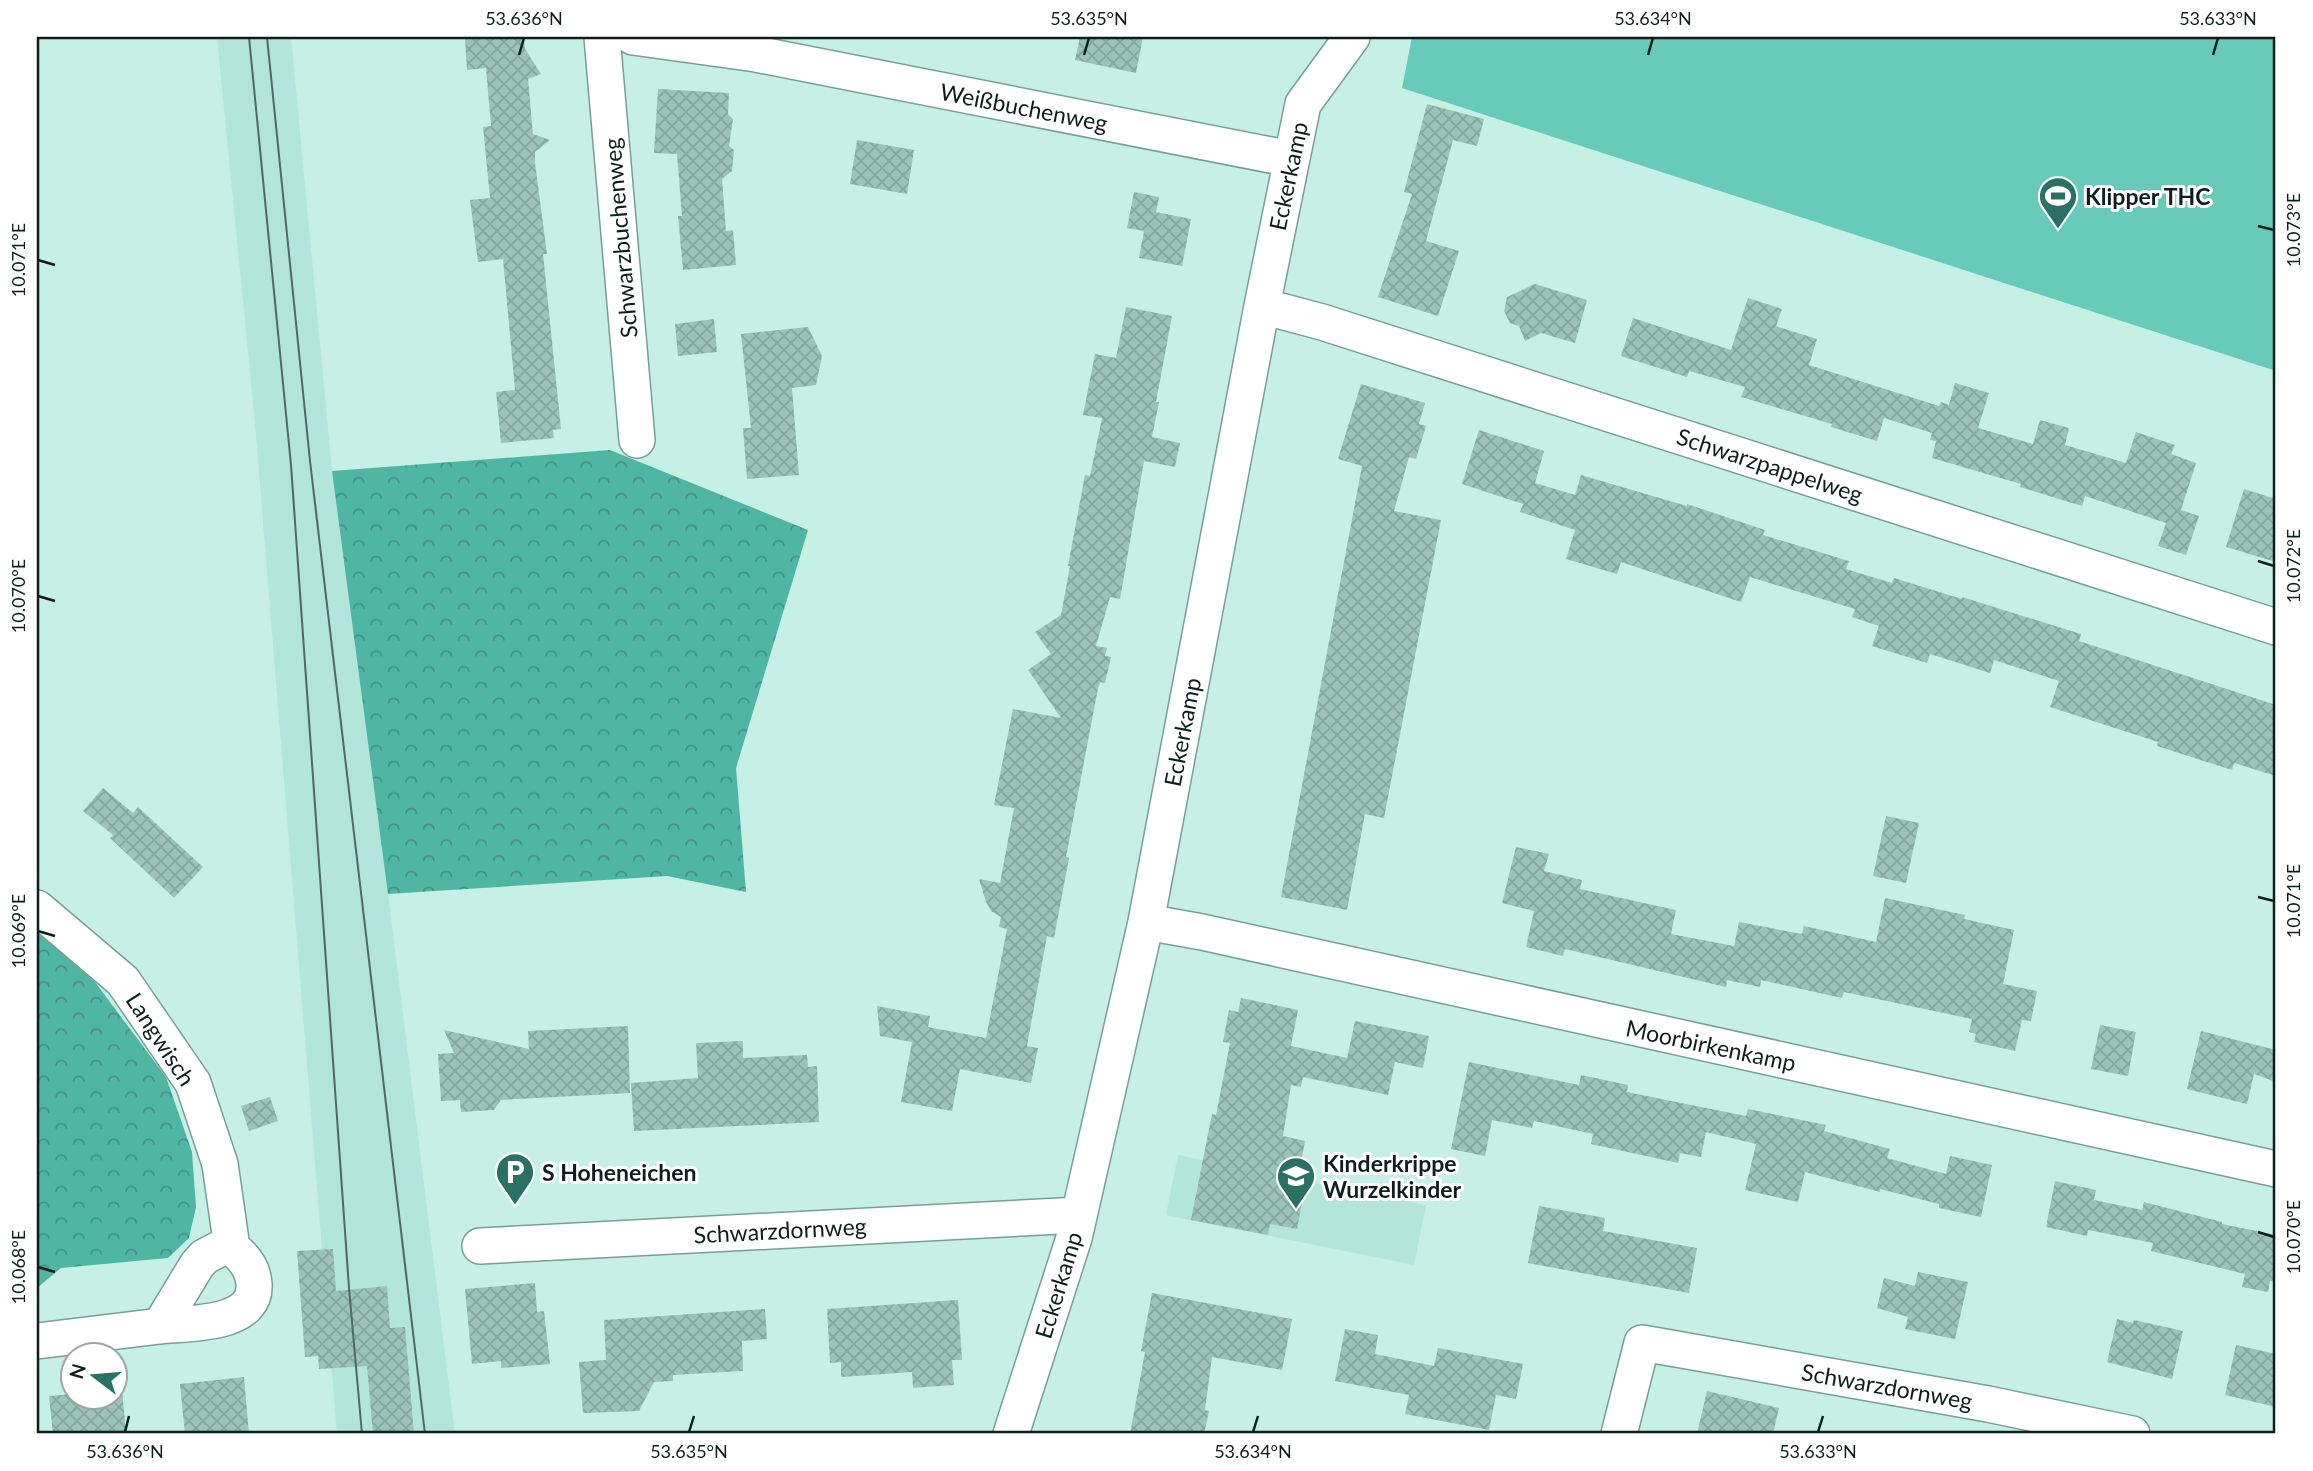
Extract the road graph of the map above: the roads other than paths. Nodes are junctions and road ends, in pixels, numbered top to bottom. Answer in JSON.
{"nodes":[{"id":1,"x":602,"y":37,"type":"edge"},
{"id":2,"x":633,"y":37,"type":"edge"},
{"id":3,"x":1352,"y":37,"type":"edge"},
{"id":4,"x":743,"y":46,"type":"edge"},
{"id":5,"x":1291,"y":159,"type":"junction"},
{"id":6,"x":1262,"y":306,"type":"junction"},
{"id":7,"x":637,"y":440,"type":"dead end"},
{"id":8,"x":2276,"y":627,"type":"edge"},
{"id":9,"x":37,"y":908,"type":"edge"},
{"id":10,"x":1146,"y":922,"type":"junction"},
{"id":11,"x":2276,"y":1169,"type":"edge"},
{"id":12,"x":1079,"y":1215,"type":"junction"},
{"id":13,"x":480,"y":1246,"type":"dead end"},
{"id":14,"x":232,"y":1248,"type":"junction"},
{"id":15,"x":160,"y":1326,"type":"junction"},
{"id":16,"x":37,"y":1341,"type":"edge"},
{"id":17,"x":1011,"y":1434,"type":"edge"},
{"id":18,"x":1619,"y":1434,"type":"edge"},
{"id":19,"x":2132,"y":1434,"type":"edge"}],
"edges":[{"from":1,"to":7,"type":"street","name":"Schwarzbuchenweg"},
{"from":2,"to":4,"type":"street","name":"Weißbuchenweg"},
{"from":3,"to":5,"type":"street","name":"Eckerkamp"},
{"from":4,"to":5,"type":"street","name":"Weißbuchenweg"},
{"from":5,"to":6,"type":"street","name":"Eckerkamp"},
{"from":6,"to":8,"type":"street","name":"Schwarzpappelweg"},
{"from":6,"to":10,"type":"street","name":"Eckerkamp"},
{"from":9,"to":14,"type":"street","name":"Langwisch"},
{"from":10,"to":11,"type":"street","name":"Moorbirkenkamp"},
{"from":10,"to":12,"type":"street","name":"Eckerkamp"},
{"from":12,"to":13,"type":"street","name":"Schwarzdornweg"},
{"from":12,"to":17,"type":"street","name":"Eckerkamp"},
{"from":14,"to":15,"type":"street"},
{"from":14,"to":15,"type":"street"},
{"from":15,"to":16,"type":"street"},
{"from":18,"to":19,"type":"street","name":"Schwarzdornweg"}]}
